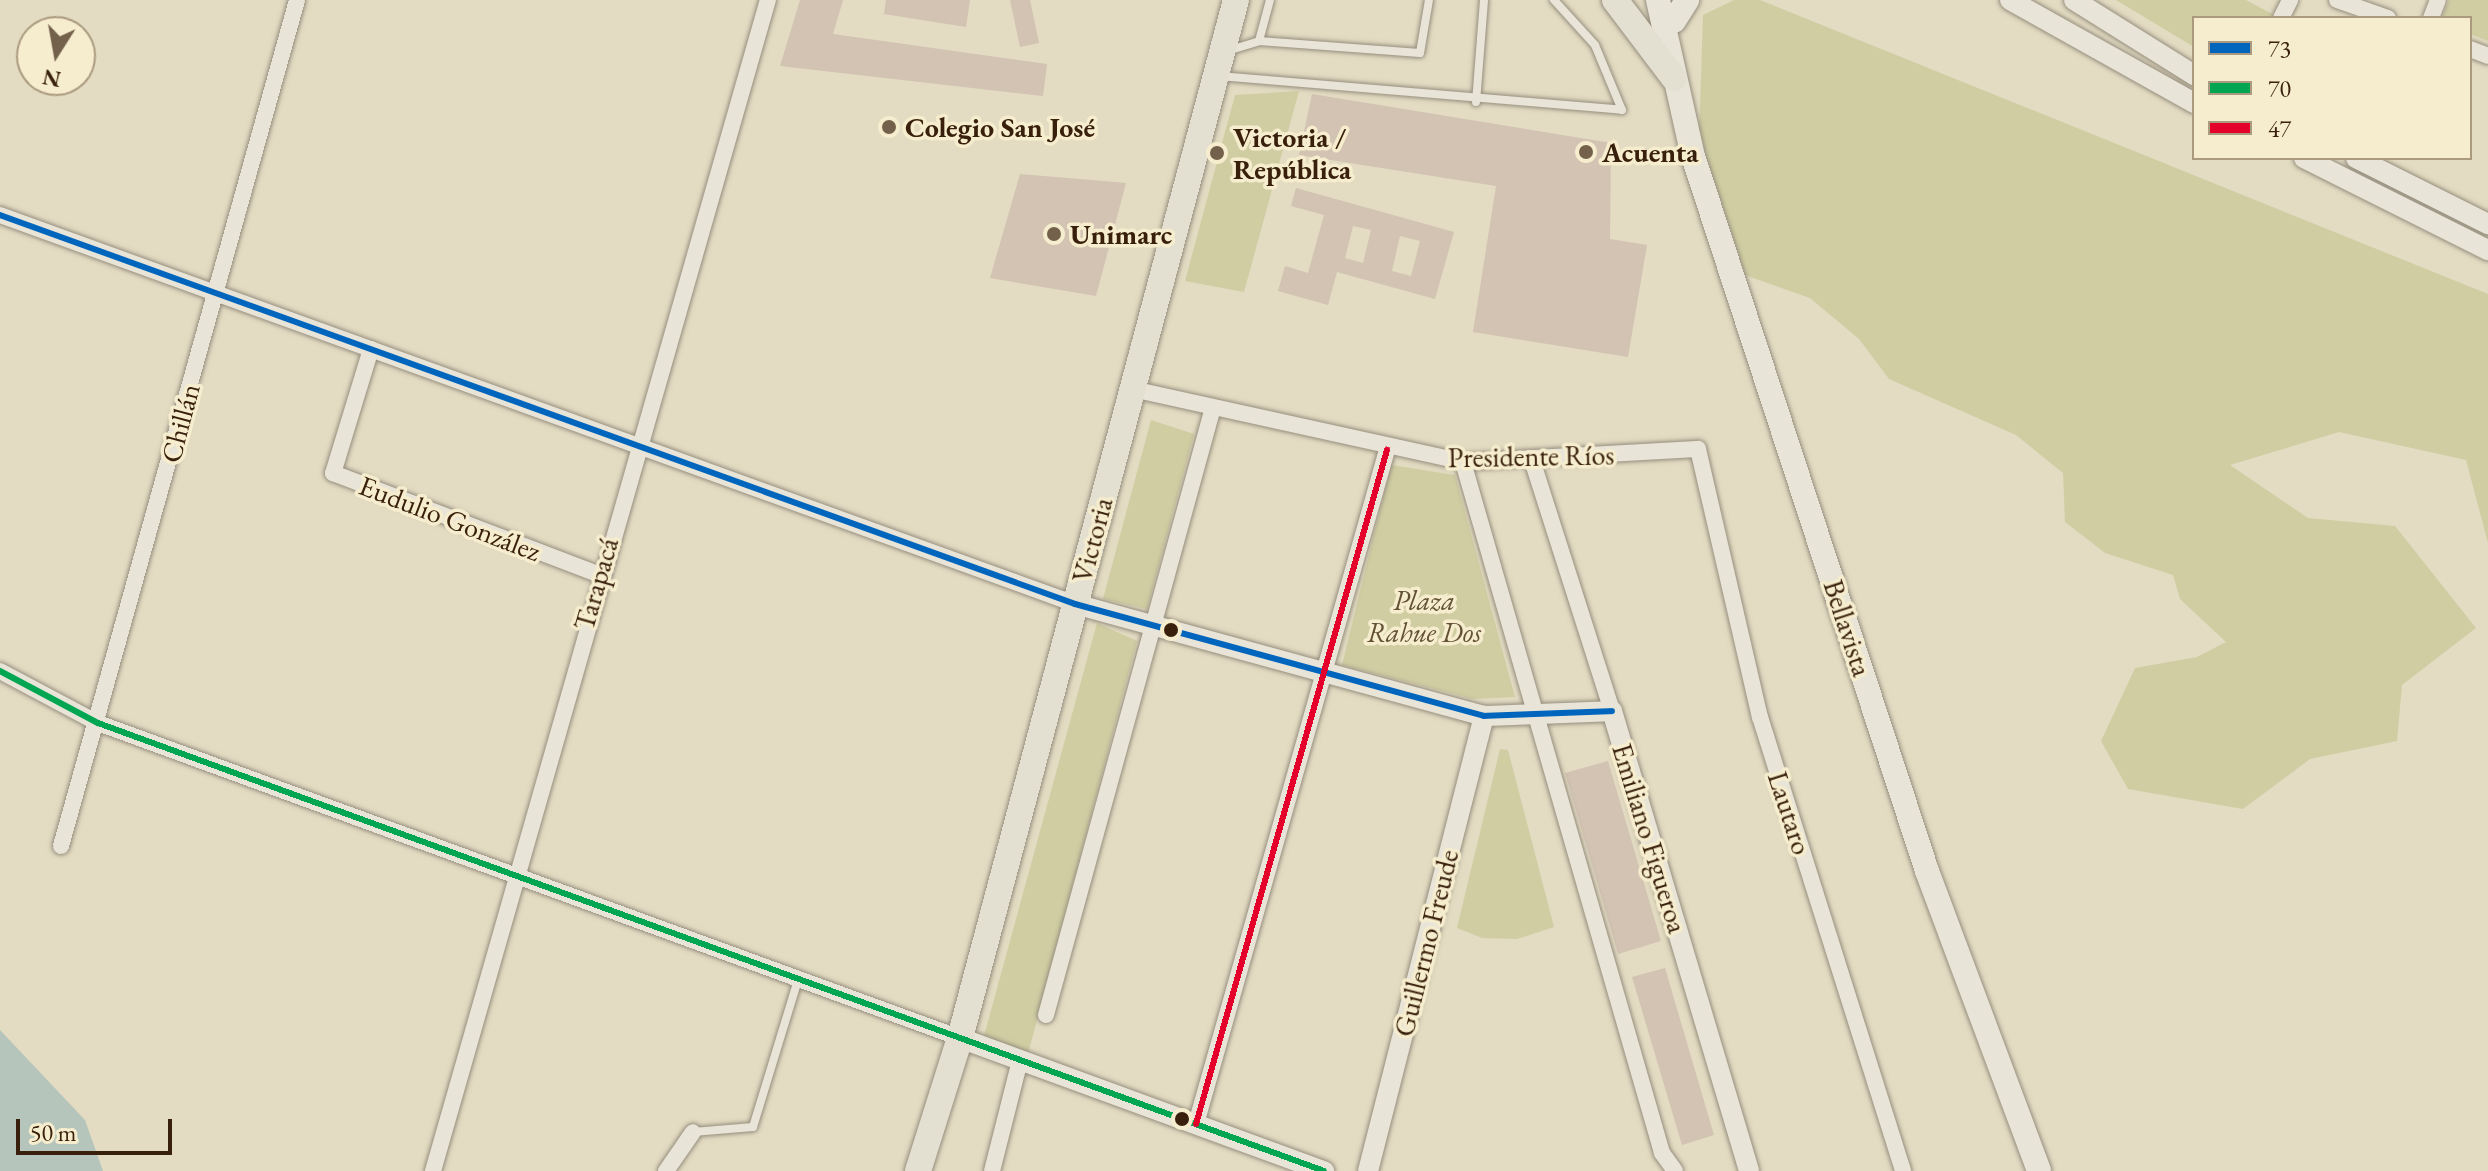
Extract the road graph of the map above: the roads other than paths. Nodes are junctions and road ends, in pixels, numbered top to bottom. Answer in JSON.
{"nodes":[{"id":1,"x":297,"y":0,"type":"edge"},
{"id":2,"x":768,"y":0,"type":"edge"},
{"id":3,"x":1236,"y":0,"type":"edge"},
{"id":4,"x":1270,"y":0,"type":"edge"},
{"id":5,"x":1429,"y":0,"type":"edge"},
{"id":6,"x":1484,"y":0,"type":"edge"},
{"id":7,"x":1554,"y":0,"type":"edge"},
{"id":8,"x":1615,"y":0,"type":"edge"},
{"id":9,"x":1658,"y":0,"type":"edge"},
{"id":10,"x":2010,"y":0,"type":"edge"},
{"id":11,"x":2074,"y":0,"type":"edge"},
{"id":12,"x":2337,"y":0,"type":"edge"},
{"id":13,"x":1678,"y":7,"type":"edge"},
{"id":14,"x":2382,"y":16,"type":"edge"},
{"id":15,"x":1259,"y":41,"type":"junction"},
{"id":16,"x":1219,"y":64,"type":"junction"},
{"id":17,"x":2192,"y":76,"type":"edge"},
{"id":18,"x":1674,"y":78,"type":"junction"},
{"id":19,"x":2192,"y":78,"type":"edge"},
{"id":20,"x":2161,"y":86,"type":"junction"},
{"id":21,"x":1476,"y":102,"type":"junction"},
{"id":22,"x":2192,"y":102,"type":"edge"},
{"id":23,"x":2308,"y":160,"type":"edge"},
{"id":24,"x":2360,"y":160,"type":"edge"},
{"id":25,"x":0,"y":215,"type":"edge"},
{"id":26,"x":2488,"y":224,"type":"edge"},
{"id":27,"x":2488,"y":250,"type":"edge"},
{"id":28,"x":216,"y":293,"type":"junction"},
{"id":29,"x":371,"y":349,"type":"junction"},
{"id":30,"x":1132,"y":389,"type":"junction"},
{"id":31,"x":1212,"y":411,"type":"junction"},
{"id":32,"x":637,"y":445,"type":"junction"},
{"id":33,"x":1698,"y":449,"type":"joint"},
{"id":34,"x":1387,"y":450,"type":"junction"},
{"id":35,"x":1532,"y":460,"type":"junction"},
{"id":36,"x":1463,"y":462,"type":"junction"},
{"id":37,"x":598,"y":574,"type":"junction"},
{"id":38,"x":1075,"y":604,"type":"junction"},
{"id":39,"x":1154,"y":626,"type":"junction"},
{"id":40,"x":0,"y":671,"type":"edge"},
{"id":41,"x":1324,"y":672,"type":"junction"},
{"id":42,"x":1612,"y":711,"type":"junction"},
{"id":43,"x":1536,"y":715,"type":"junction"},
{"id":44,"x":1484,"y":716,"type":"junction"},
{"id":45,"x":98,"y":723,"type":"junction"},
{"id":46,"x":61,"y":846,"type":"dead end"},
{"id":47,"x":512,"y":874,"type":"junction"},
{"id":48,"x":798,"y":979,"type":"junction"},
{"id":49,"x":1046,"y":1015,"type":"dead end"},
{"id":50,"x":960,"y":1038,"type":"junction"},
{"id":51,"x":1020,"y":1060,"type":"junction"},
{"id":52,"x":1196,"y":1124,"type":"junction"},
{"id":53,"x":693,"y":1132,"type":"joint"},
{"id":54,"x":433,"y":1171,"type":"edge"},
{"id":55,"x":666,"y":1171,"type":"edge"},
{"id":56,"x":918,"y":1171,"type":"edge"},
{"id":57,"x":992,"y":1171,"type":"edge"},
{"id":58,"x":1324,"y":1171,"type":"edge"},
{"id":59,"x":1368,"y":1171,"type":"edge"},
{"id":60,"x":1675,"y":1171,"type":"edge"},
{"id":61,"x":1749,"y":1171,"type":"edge"},
{"id":62,"x":1903,"y":1171,"type":"edge"},
{"id":63,"x":2039,"y":1171,"type":"edge"}],
"edges":[{"from":1,"to":28,"type":"street","name":"Chillán"},
{"from":2,"to":32,"type":"street","name":"Tarapacá"},
{"from":3,"to":16,"type":"main road","name":"Victoria"},
{"from":4,"to":15,"type":"lane"},
{"from":5,"to":15,"type":"lane"},
{"from":6,"to":21,"type":"lane"},
{"from":7,"to":21,"type":"lane"},
{"from":8,"to":18,"type":"main road"},
{"from":9,"to":18,"type":"main road","name":"Bellavista"},
{"from":10,"to":20,"type":"street"},
{"from":11,"to":17,"type":"street"},
{"from":12,"to":14,"type":"street"},
{"from":13,"to":18,"type":"main road","name":"Bellavista"},
{"from":15,"to":16,"type":"lane"},
{"from":16,"to":21,"type":"lane"},
{"from":16,"to":30,"type":"main road","name":"Victoria"},
{"from":18,"to":63,"type":"main road","name":"Bellavista"},
{"from":19,"to":20,"type":"street"},
{"from":20,"to":22,"type":"street"},
{"from":23,"to":27,"type":"street"},
{"from":24,"to":26,"type":"street"},
{"from":25,"to":28,"type":"street"},
{"from":28,"to":29,"type":"street"},
{"from":28,"to":45,"type":"street","name":"Chillán"},
{"from":29,"to":32,"type":"street"},
{"from":29,"to":37,"type":"street","name":"Eudulio González"},
{"from":30,"to":31,"type":"street","name":"Presidente Ríos"},
{"from":30,"to":38,"type":"main road","name":"Victoria"},
{"from":31,"to":34,"type":"street","name":"Presidente Ríos"},
{"from":31,"to":39,"type":"street"},
{"from":32,"to":37,"type":"street","name":"Tarapacá"},
{"from":32,"to":38,"type":"street"},
{"from":33,"to":35,"type":"street","name":"Presidente Ríos"},
{"from":33,"to":62,"type":"street","name":"Lautaro"},
{"from":34,"to":36,"type":"street","name":"Presidente Ríos"},
{"from":34,"to":41,"type":"street"},
{"from":35,"to":36,"type":"street","name":"Presidente Ríos"},
{"from":35,"to":42,"type":"street","name":"Emiliano Figueroa"},
{"from":36,"to":43,"type":"street"},
{"from":37,"to":47,"type":"street","name":"Tarapacá"},
{"from":38,"to":39,"type":"street"},
{"from":38,"to":50,"type":"main road","name":"Victoria"},
{"from":39,"to":41,"type":"street"},
{"from":39,"to":49,"type":"street"},
{"from":40,"to":45,"type":"street"},
{"from":41,"to":44,"type":"street"},
{"from":41,"to":52,"type":"street"},
{"from":42,"to":43,"type":"street"},
{"from":42,"to":61,"type":"street","name":"Emiliano Figueroa"},
{"from":43,"to":44,"type":"street"},
{"from":43,"to":60,"type":"street"},
{"from":44,"to":59,"type":"street","name":"Guillermo Freude"},
{"from":45,"to":46,"type":"street","name":"Chillán"},
{"from":45,"to":47,"type":"street"},
{"from":47,"to":48,"type":"street"},
{"from":47,"to":54,"type":"street","name":"Tarapacá"},
{"from":48,"to":50,"type":"street"},
{"from":48,"to":53,"type":"lane"},
{"from":50,"to":51,"type":"street"},
{"from":50,"to":56,"type":"main road","name":"Victoria"},
{"from":51,"to":52,"type":"street"},
{"from":51,"to":57,"type":"street"},
{"from":52,"to":58,"type":"street"},
{"from":53,"to":55,"type":"street"}]}
